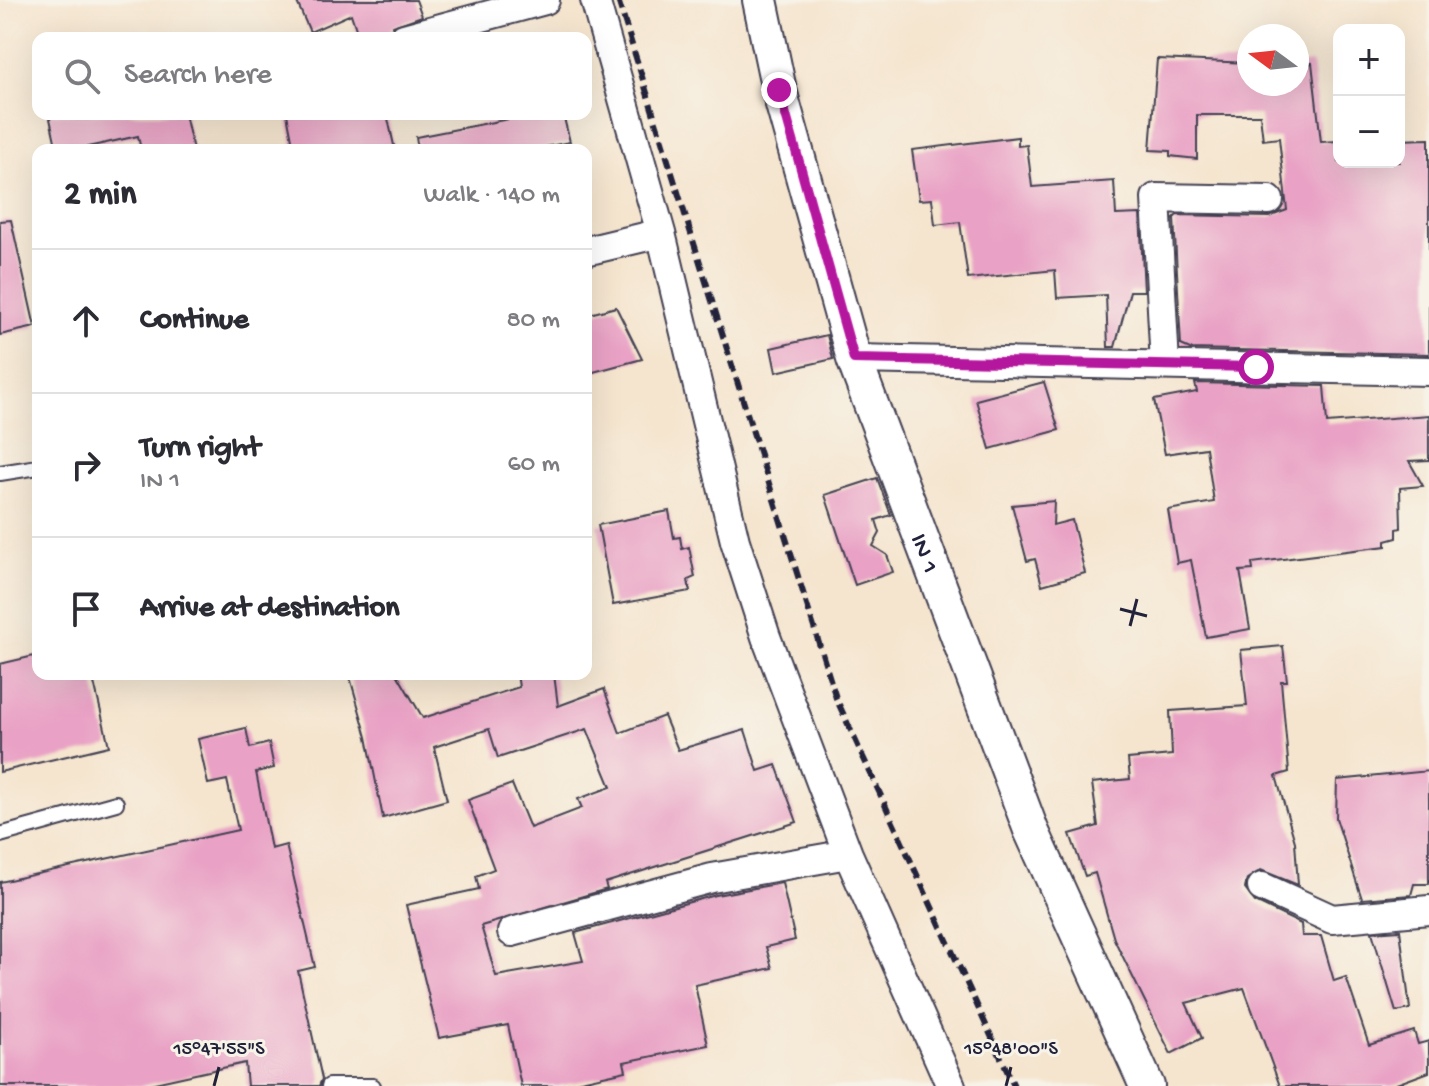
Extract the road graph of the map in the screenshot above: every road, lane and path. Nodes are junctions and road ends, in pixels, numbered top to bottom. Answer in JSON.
{"nodes":[{"id":1,"x":545,"y":0,"type":"edge"},
{"id":2,"x":595,"y":0,"type":"edge"},
{"id":3,"x":760,"y":0,"type":"edge"},
{"id":4,"x":426,"y":32,"type":"edge"},
{"id":5,"x":1269,"y":200,"type":"dead end"},
{"id":6,"x":661,"y":233,"type":"junction"},
{"id":7,"x":592,"y":250,"type":"edge"},
{"id":8,"x":854,"y":359,"type":"junction"},
{"id":9,"x":1165,"y":365,"type":"junction"},
{"id":10,"x":1429,"y":371,"type":"edge"},
{"id":11,"x":32,"y":468,"type":"edge"},
{"id":12,"x":0,"y":473,"type":"edge"},
{"id":13,"x":116,"y":803,"type":"dead end"},
{"id":14,"x":0,"y":835,"type":"edge"},
{"id":15,"x":848,"y":854,"type":"junction"},
{"id":16,"x":1262,"y":887,"type":"dead end"},
{"id":17,"x":1429,"y":910,"type":"edge"},
{"id":18,"x":512,"y":932,"type":"dead end"},
{"id":19,"x":329,"y":1086,"type":"edge"},
{"id":20,"x":373,"y":1086,"type":"edge"},
{"id":21,"x":951,"y":1086,"type":"edge"},
{"id":22,"x":1147,"y":1086,"type":"edge"}],
"edges":[{"from":1,"to":4,"type":"street"},
{"from":2,"to":6,"type":"street"},
{"from":3,"to":8,"type":"street","name":"IN 1"},
{"from":5,"to":9,"type":"street"},
{"from":6,"to":7,"type":"street"},
{"from":6,"to":15,"type":"street"},
{"from":8,"to":9,"type":"street"},
{"from":8,"to":22,"type":"street","name":"IN 1"},
{"from":9,"to":10,"type":"street"},
{"from":11,"to":12,"type":"lane"},
{"from":13,"to":14,"type":"lane"},
{"from":15,"to":18,"type":"street"},
{"from":15,"to":21,"type":"street"},
{"from":16,"to":17,"type":"street"},
{"from":19,"to":20,"type":"lane"}]}
